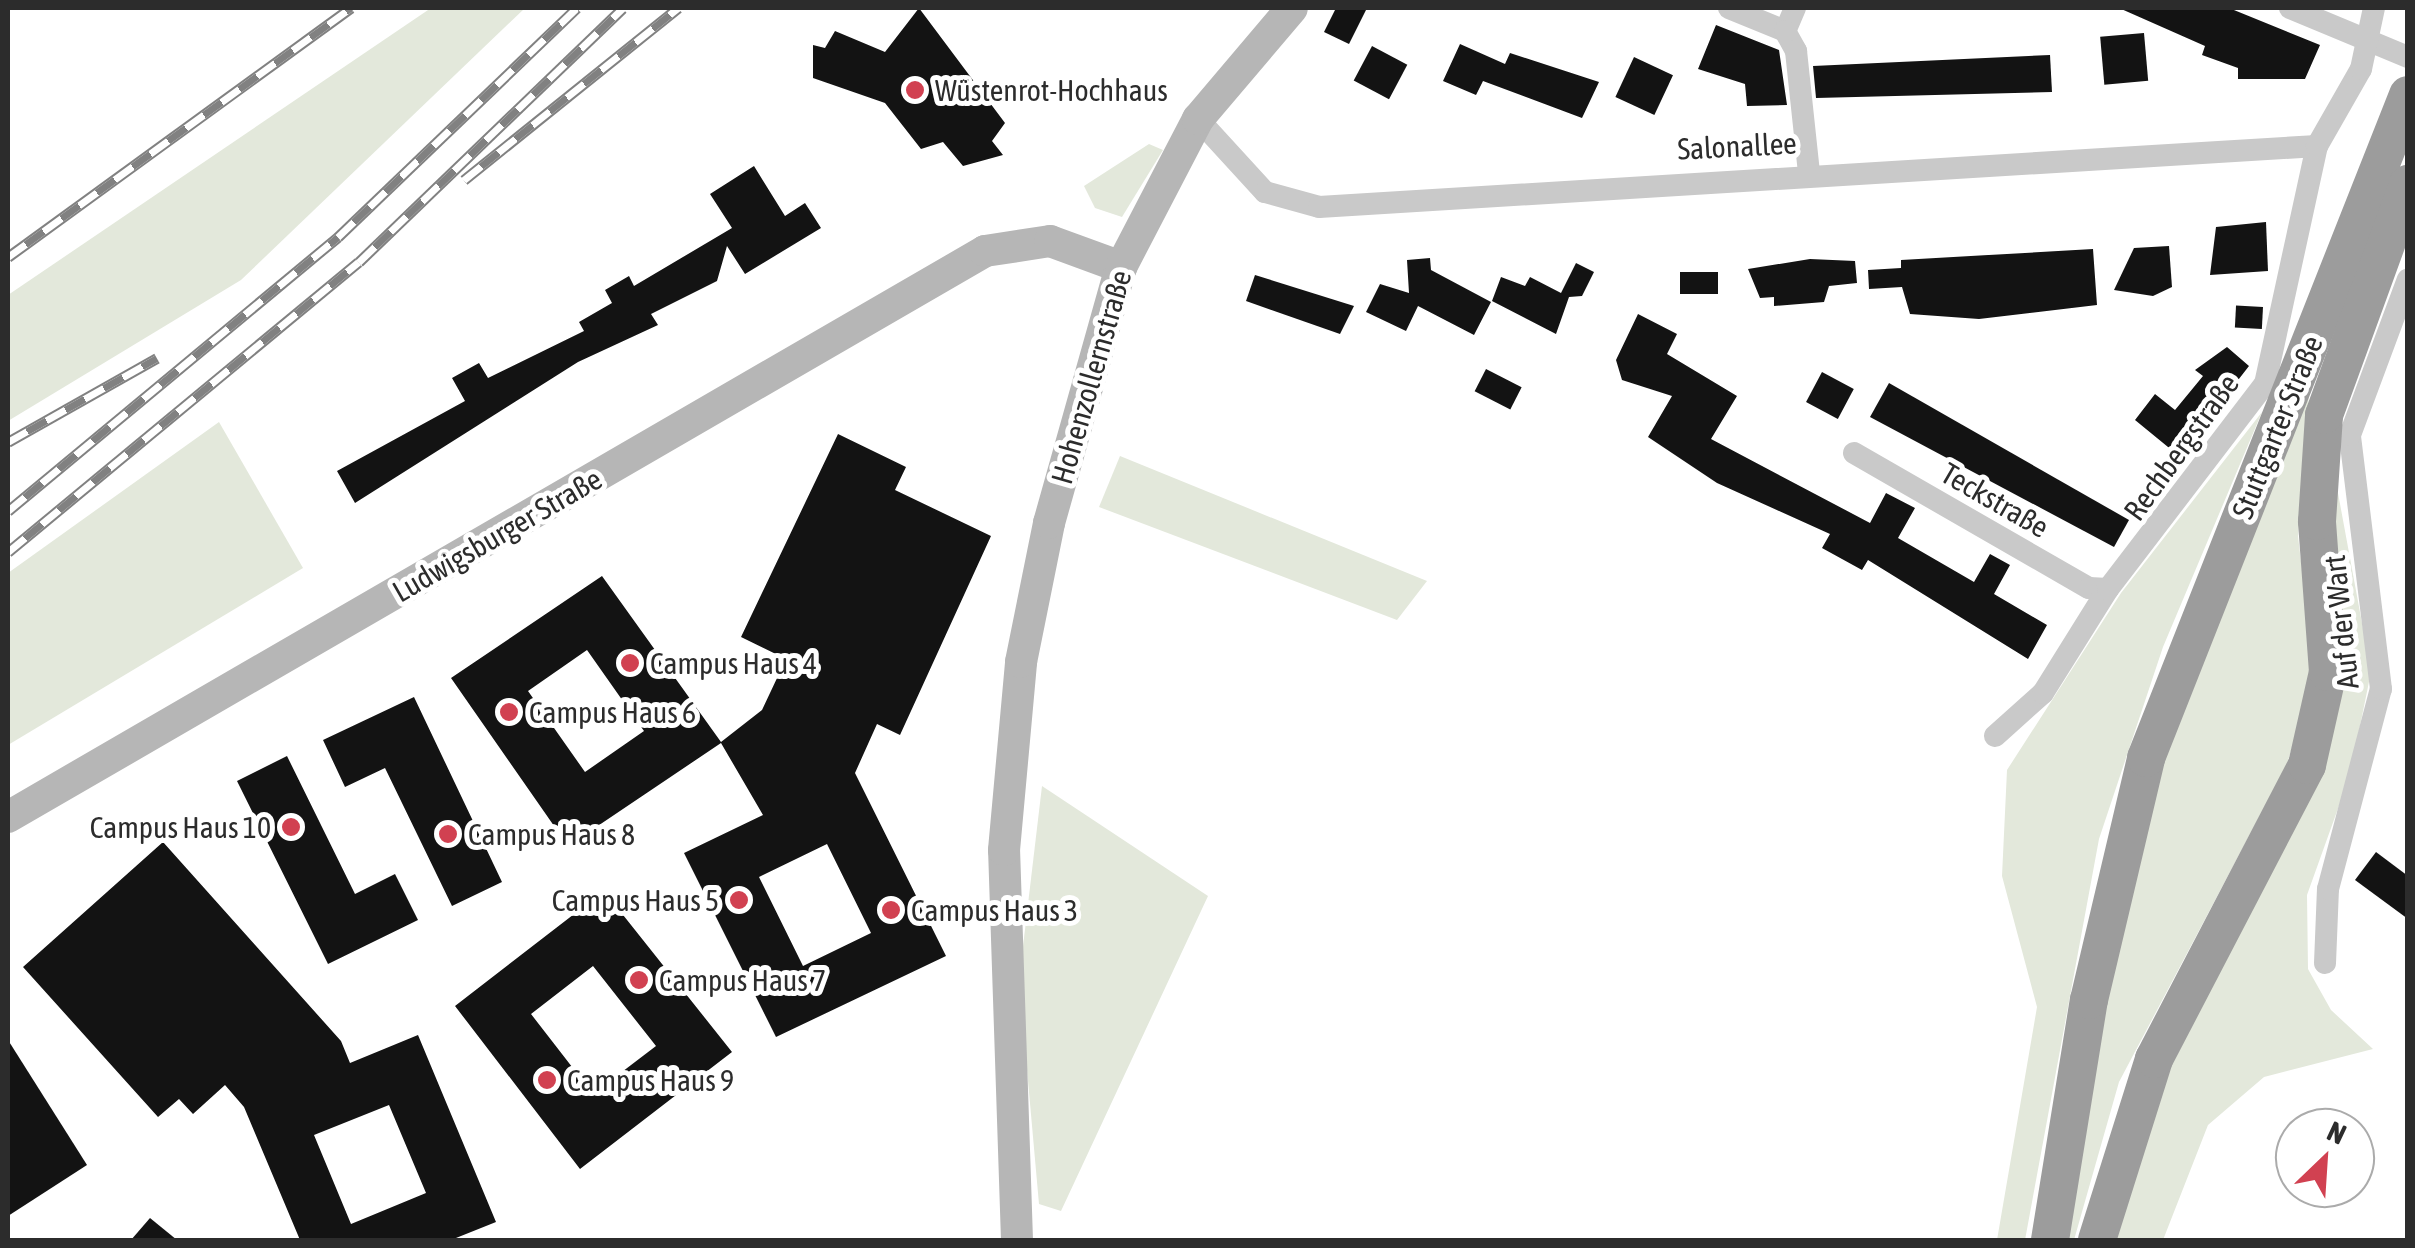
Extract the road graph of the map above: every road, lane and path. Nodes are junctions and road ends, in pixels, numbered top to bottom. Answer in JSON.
{"nodes":[{"id":1,"x":1292,"y":8,"type":"edge"},
{"id":2,"x":1728,"y":8,"type":"edge"},
{"id":3,"x":1795,"y":8,"type":"edge"},
{"id":4,"x":2290,"y":8,"type":"edge"},
{"id":5,"x":2374,"y":8,"type":"edge"},
{"id":6,"x":1785,"y":31,"type":"junction"},
{"id":7,"x":2361,"y":38,"type":"junction"},
{"id":8,"x":2408,"y":56,"type":"edge"},
{"id":9,"x":2408,"y":96,"type":"edge"},
{"id":10,"x":1204,"y":111,"type":"junction"},
{"id":11,"x":2317,"y":146,"type":"junction"},
{"id":12,"x":1808,"y":172,"type":"junction"},
{"id":13,"x":2408,"y":184,"type":"edge"},
{"id":14,"x":1121,"y":267,"type":"junction"},
{"id":15,"x":2408,"y":279,"type":"edge"},
{"id":16,"x":1854,"y":453,"type":"dead end"},
{"id":17,"x":2108,"y":589,"type":"junction"},
{"id":18,"x":1995,"y":736,"type":"dead end"},
{"id":19,"x":8,"y":818,"type":"edge"},
{"id":20,"x":2325,"y":963,"type":"dead end"},
{"id":21,"x":1017,"y":1240,"type":"edge"},
{"id":22,"x":2050,"y":1240,"type":"edge"},
{"id":23,"x":2097,"y":1240,"type":"edge"}],
"edges":[{"from":1,"to":10,"type":"main road","name":"Hohenzollernstraße"},
{"from":2,"to":6,"type":"street"},
{"from":3,"to":6,"type":"street"},
{"from":4,"to":7,"type":"street"},
{"from":5,"to":7,"type":"street"},
{"from":6,"to":12,"type":"street"},
{"from":7,"to":8,"type":"street"},
{"from":7,"to":11,"type":"street","name":"Rechbergstraße"},
{"from":9,"to":22,"type":"highway","name":"Stuttgarter Straße"},
{"from":10,"to":12,"type":"street","name":"Salonallee"},
{"from":10,"to":14,"type":"main road","name":"Hohenzollernstraße"},
{"from":11,"to":12,"type":"street","name":"Salonallee"},
{"from":11,"to":17,"type":"street","name":"Rechbergstraße"},
{"from":13,"to":23,"type":"highway","name":"Stuttgarter Straße"},
{"from":14,"to":19,"type":"main road","name":"Ludwigsburger Straße"},
{"from":14,"to":21,"type":"main road","name":"Hohenzollernstraße"},
{"from":15,"to":20,"type":"street","name":"Auf der Wart"},
{"from":16,"to":17,"type":"street","name":"Teckstraße"},
{"from":17,"to":18,"type":"street","name":"Rechbergstraße"}]}
